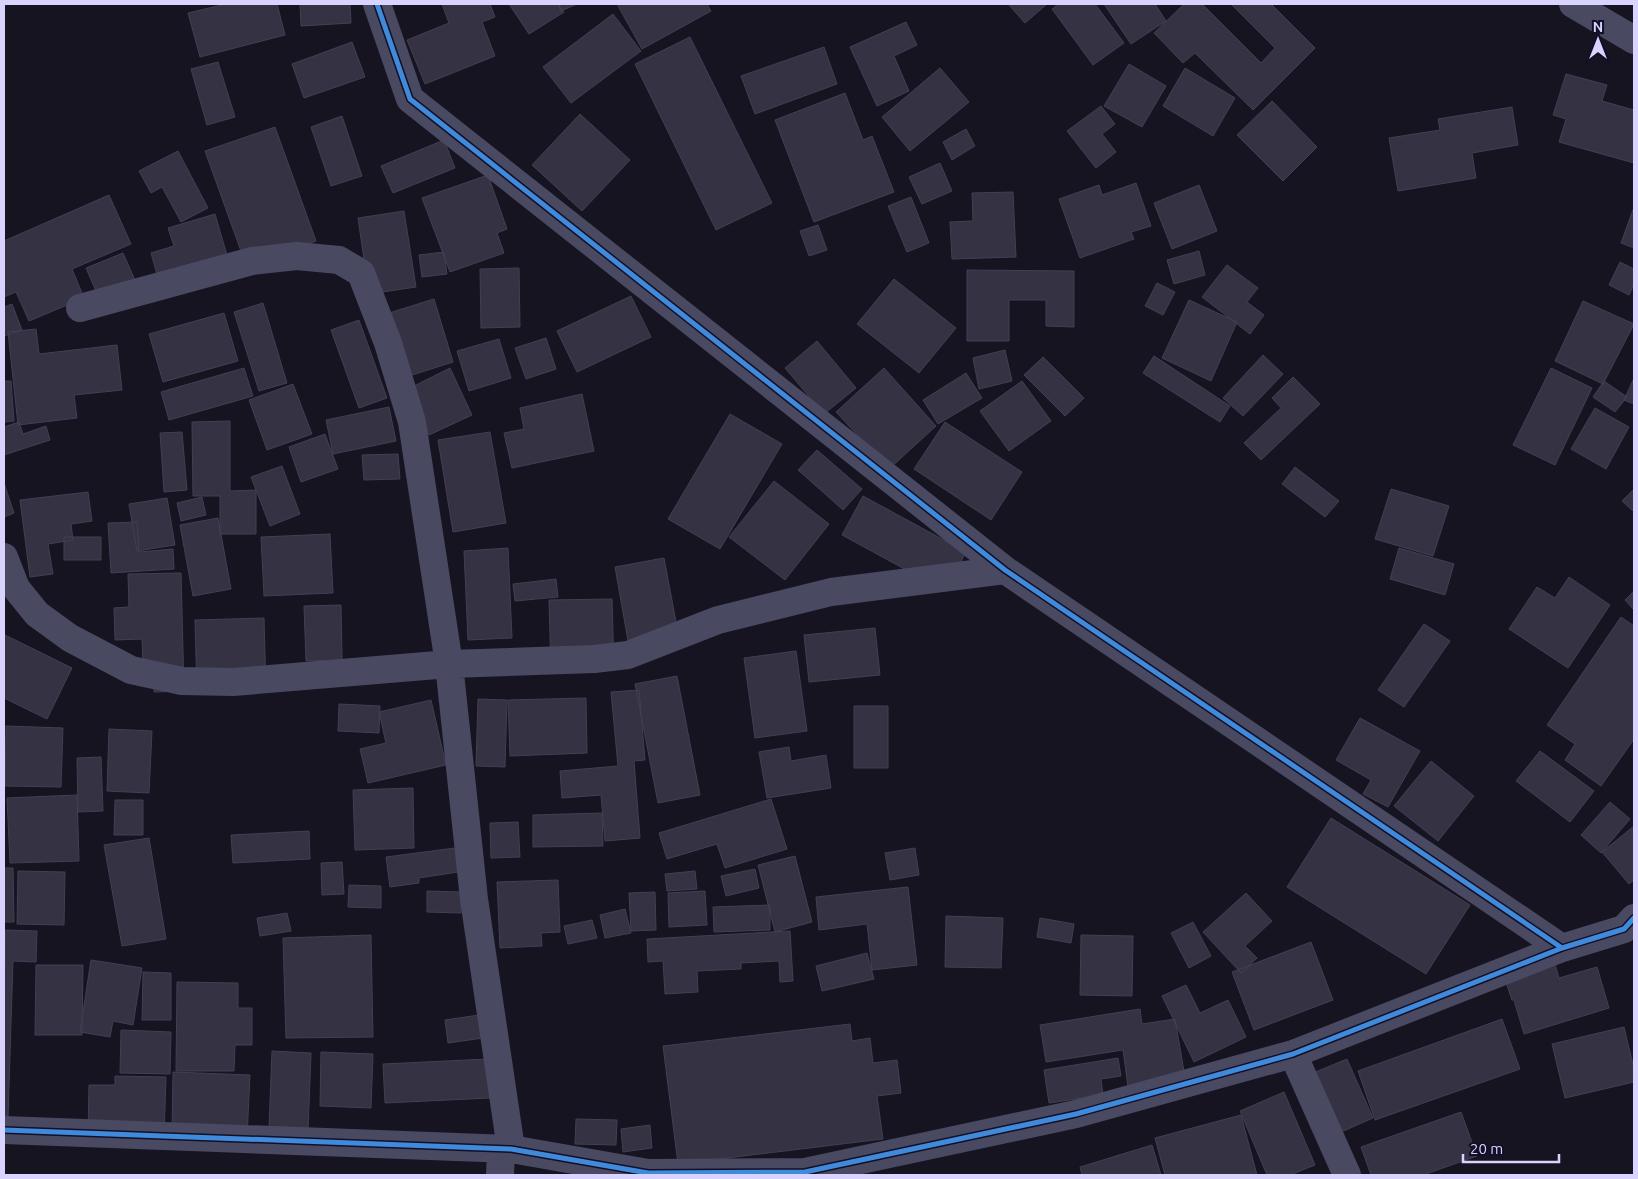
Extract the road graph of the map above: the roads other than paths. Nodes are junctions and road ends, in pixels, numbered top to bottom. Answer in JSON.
{"nodes":[{"id":1,"x":376,"y":4,"type":"edge"},
{"id":2,"x":1573,"y":4,"type":"edge"},
{"id":3,"x":1634,"y":40,"type":"edge"},
{"id":4,"x":80,"y":308,"type":"dead end"},
{"id":5,"x":4,"y":557,"type":"edge"},
{"id":6,"x":1005,"y":570,"type":"junction"},
{"id":7,"x":449,"y":664,"type":"junction"},
{"id":8,"x":1634,"y":918,"type":"edge"},
{"id":9,"x":1562,"y":948,"type":"junction"},
{"id":10,"x":1293,"y":1054,"type":"junction"},
{"id":11,"x":4,"y":1130,"type":"edge"},
{"id":12,"x":504,"y":1158,"type":"edge"},
{"id":13,"x":1347,"y":1175,"type":"edge"}],
"edges":[{"from":1,"to":6,"type":"street"},
{"from":2,"to":3,"type":"street"},
{"from":4,"to":7,"type":"street"},
{"from":5,"to":7,"type":"street"},
{"from":6,"to":7,"type":"street"},
{"from":6,"to":9,"type":"street"},
{"from":7,"to":12,"type":"street"},
{"from":8,"to":9,"type":"street"},
{"from":9,"to":10,"type":"street"},
{"from":10,"to":12,"type":"street"},
{"from":10,"to":13,"type":"street"},
{"from":11,"to":12,"type":"street"}]}
